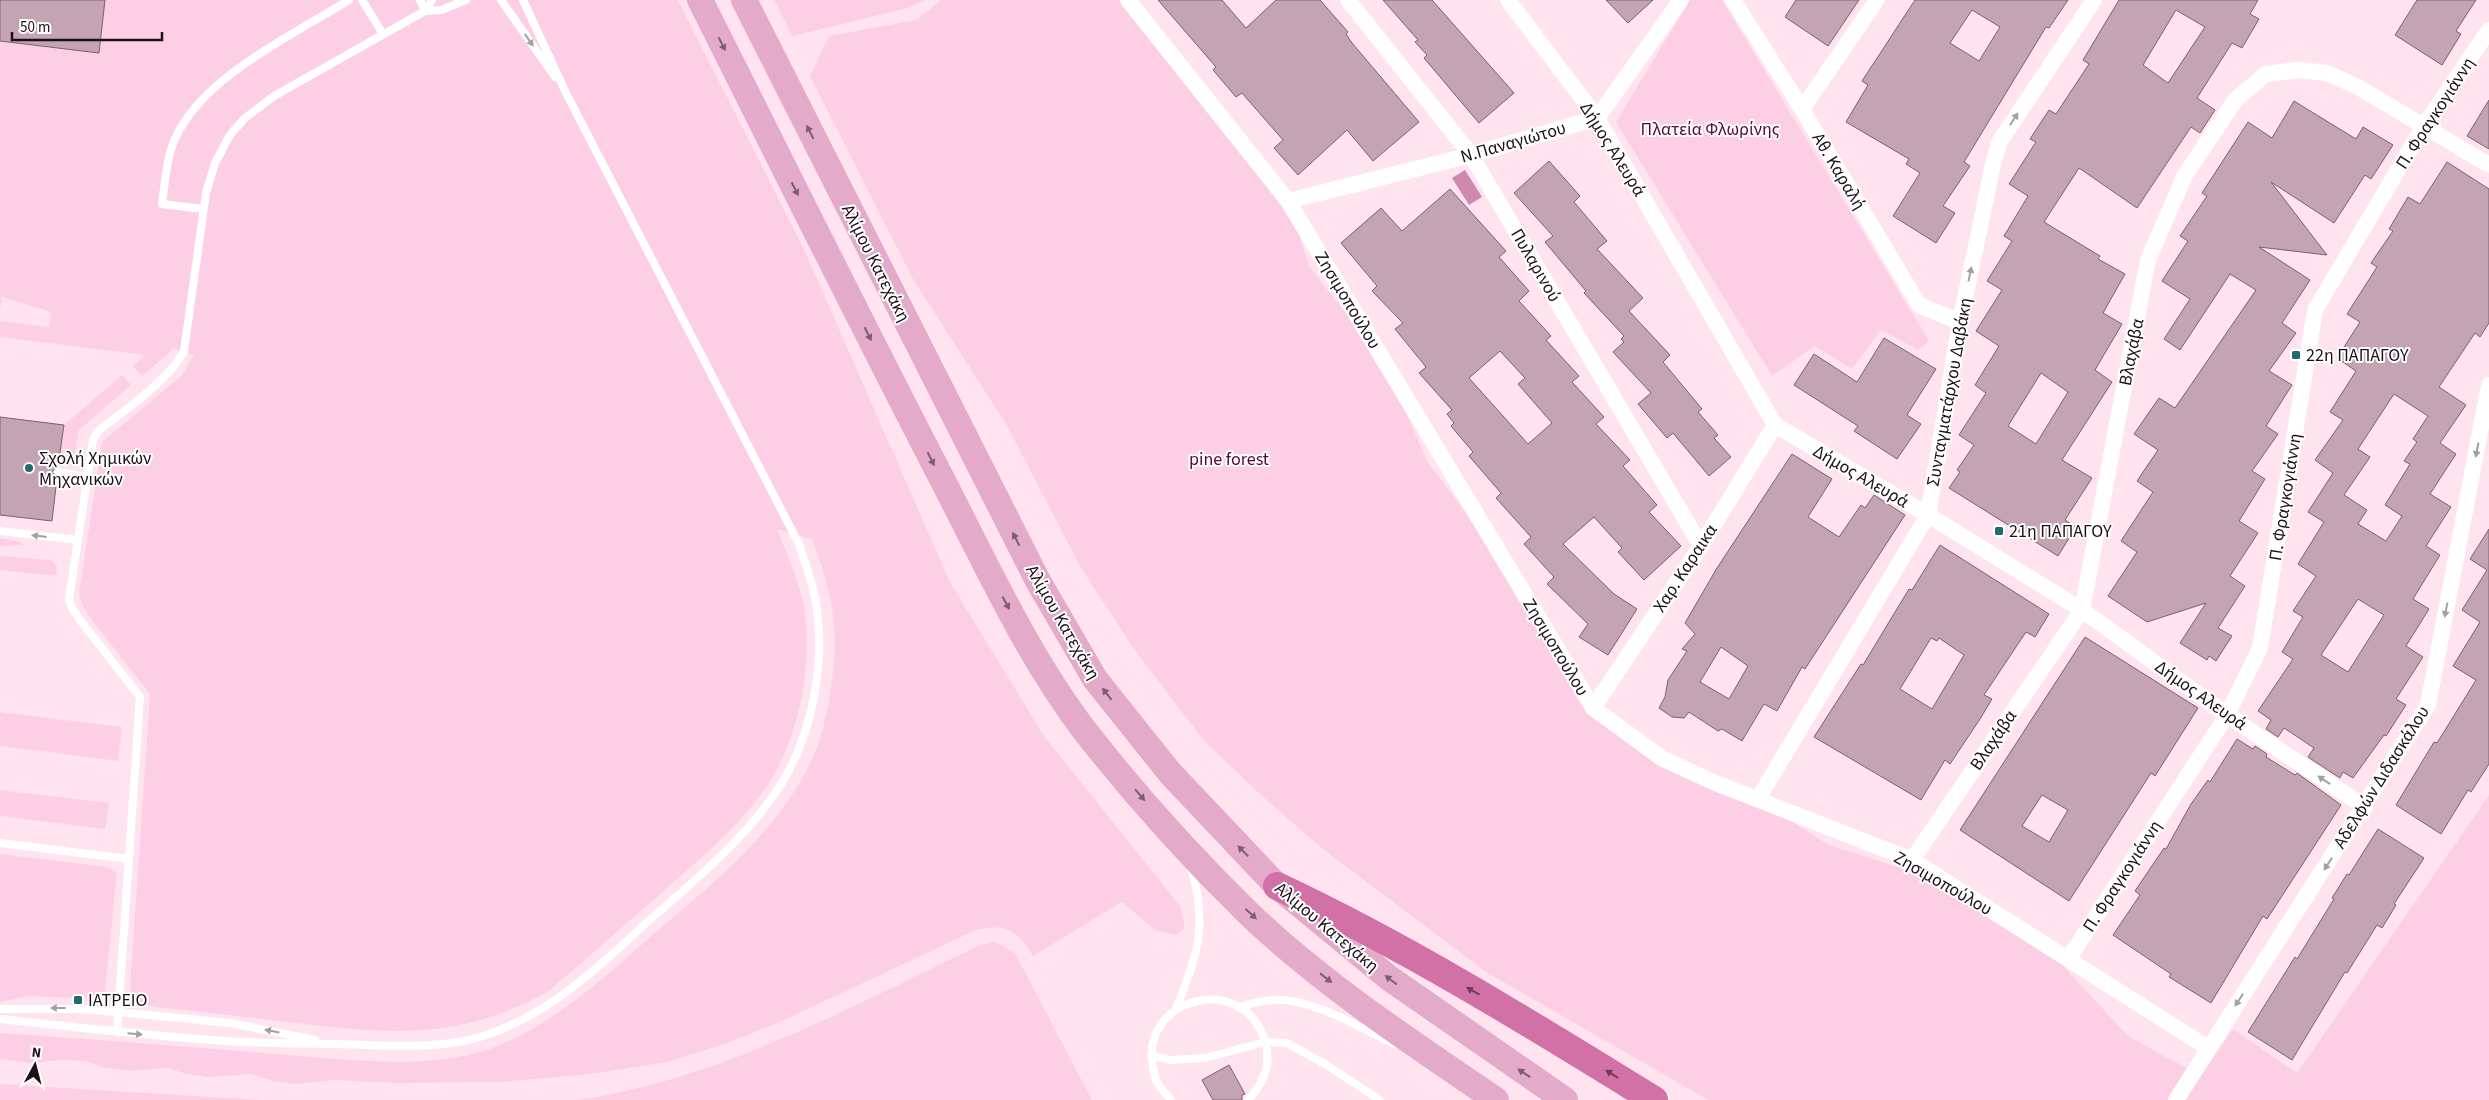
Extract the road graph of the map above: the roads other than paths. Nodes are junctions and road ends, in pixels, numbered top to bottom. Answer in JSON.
{"nodes":[{"id":1,"x":349,"y":0,"type":"edge"},
{"id":2,"x":362,"y":0,"type":"edge"},
{"id":3,"x":420,"y":0,"type":"edge"},
{"id":4,"x":432,"y":0,"type":"edge"},
{"id":5,"x":466,"y":0,"type":"edge"},
{"id":6,"x":501,"y":0,"type":"edge"},
{"id":7,"x":523,"y":0,"type":"edge"},
{"id":8,"x":700,"y":0,"type":"edge"},
{"id":9,"x":744,"y":0,"type":"edge"},
{"id":10,"x":1128,"y":0,"type":"edge"},
{"id":11,"x":1348,"y":0,"type":"edge"},
{"id":12,"x":1508,"y":0,"type":"edge"},
{"id":13,"x":1681,"y":0,"type":"edge"},
{"id":14,"x":1733,"y":0,"type":"edge"},
{"id":15,"x":1876,"y":0,"type":"edge"},
{"id":16,"x":2094,"y":0,"type":"edge"},
{"id":17,"x":425,"y":11,"type":"junction"},
{"id":18,"x":2489,"y":30,"type":"edge"},
{"id":19,"x":383,"y":34,"type":"junction"},
{"id":20,"x":566,"y":93,"type":"junction"},
{"id":21,"x":1802,"y":109,"type":"junction"},
{"id":22,"x":1597,"y":118,"type":"junction"},
{"id":23,"x":2424,"y":126,"type":"junction"},
{"id":24,"x":1471,"y":155,"type":"junction"},
{"id":25,"x":2489,"y":164,"type":"edge"},
{"id":26,"x":1288,"y":201,"type":"junction"},
{"id":27,"x":204,"y":210,"type":"junction"},
{"id":28,"x":1960,"y":322,"type":"junction"},
{"id":29,"x":2489,"y":385,"type":"edge"},
{"id":30,"x":1775,"y":426,"type":"junction"},
{"id":31,"x":58,"y":472,"type":"dead end"},
{"id":32,"x":87,"y":477,"type":"junction"},
{"id":33,"x":1928,"y":515,"type":"junction"},
{"id":34,"x":0,"y":531,"type":"edge"},
{"id":35,"x":78,"y":540,"type":"junction"},
{"id":36,"x":1701,"y":546,"type":"junction"},
{"id":37,"x":2082,"y":610,"type":"junction"},
{"id":38,"x":1593,"y":708,"type":"junction"},
{"id":39,"x":2227,"y":715,"type":"junction"},
{"id":40,"x":1758,"y":798,"type":"junction"},
{"id":41,"x":2365,"y":807,"type":"junction"},
{"id":42,"x":1171,"y":831,"type":"junction"},
{"id":43,"x":0,"y":843,"type":"edge"},
{"id":44,"x":129,"y":859,"type":"junction"},
{"id":45,"x":1912,"y":860,"type":"junction"},
{"id":46,"x":1277,"y":886,"type":"junction"},
{"id":47,"x":2068,"y":958,"type":"junction"},
{"id":48,"x":1238,"y":1007,"type":"junction"},
{"id":49,"x":1176,"y":1008,"type":"junction"},
{"id":50,"x":0,"y":1009,"type":"edge"},
{"id":51,"x":118,"y":1012,"type":"junction"},
{"id":52,"x":0,"y":1019,"type":"edge"},
{"id":53,"x":117,"y":1032,"type":"junction"},
{"id":54,"x":1265,"y":1042,"type":"junction"},
{"id":55,"x":337,"y":1044,"type":"junction"},
{"id":56,"x":2208,"y":1048,"type":"junction"},
{"id":57,"x":1151,"y":1054,"type":"junction"},
{"id":58,"x":1457,"y":1073,"type":"junction"},
{"id":59,"x":1171,"y":1100,"type":"edge"},
{"id":60,"x":1248,"y":1100,"type":"edge"},
{"id":61,"x":1380,"y":1100,"type":"edge"},
{"id":62,"x":1496,"y":1100,"type":"edge"},
{"id":63,"x":1565,"y":1100,"type":"edge"},
{"id":64,"x":1654,"y":1100,"type":"edge"},
{"id":65,"x":2176,"y":1100,"type":"edge"}],
"edges":[{"from":1,"to":27,"type":"lane"},
{"from":2,"to":19,"type":"lane"},
{"from":3,"to":17,"type":"lane"},
{"from":4,"to":17,"type":"lane"},
{"from":5,"to":17,"type":"lane"},
{"from":6,"to":20,"type":"lane","one_way":true},
{"from":7,"to":20,"type":"lane"},
{"from":8,"to":42,"type":"main road","one_way":true},
{"from":46,"to":9,"type":"main road","name":"Αλίμου Κατεχάκη","one_way":true},
{"from":10,"to":26,"type":"street","name":"Ζησιμοπούλου"},
{"from":11,"to":24,"type":"street","name":"Πυλαρινού"},
{"from":12,"to":22,"type":"street","name":"Δήμος Αλευρά"},
{"from":13,"to":22,"type":"street"},
{"from":14,"to":21,"type":"street","name":"Αθ. Καραλή"},
{"from":15,"to":21,"type":"street"},
{"from":28,"to":16,"type":"street","name":"Συνταγματάρχου Δαβάκη","one_way":true},
{"from":17,"to":19,"type":"lane"},
{"from":18,"to":23,"type":"street","name":"Π. Φραγκογιάννη"},
{"from":19,"to":27,"type":"lane"},
{"from":20,"to":55,"type":"lane"},
{"from":21,"to":28,"type":"street","name":"Αθ. Καραλή"},
{"from":22,"to":24,"type":"street","name":"Ν.Παναγιώτου"},
{"from":22,"to":30,"type":"street","name":"Δήμος Αλευρά"},
{"from":23,"to":25,"type":"street","name":"Βλαχάβα"},
{"from":23,"to":37,"type":"street","name":"Βλαχάβα"},
{"from":23,"to":39,"type":"street","name":"Π. Φραγκογιάννη"},
{"from":24,"to":26,"type":"street","name":"Ν.Παναγιώτου"},
{"from":24,"to":36,"type":"street","name":"Πυλαρινού"},
{"from":26,"to":38,"type":"street","name":"Ζησιμοπούλου"},
{"from":27,"to":32,"type":"lane"},
{"from":28,"to":33,"type":"street","name":"Συνταγματάρχου Δαβάκη"},
{"from":29,"to":41,"type":"street","name":"Αδελφών Διδασκάλου","one_way":true},
{"from":30,"to":33,"type":"street","name":"Δήμος Αλευρά"},
{"from":30,"to":36,"type":"street","name":"Χαρ. Καραικα"},
{"from":31,"to":32,"type":"lane"},
{"from":32,"to":35,"type":"lane"},
{"from":33,"to":37,"type":"street","name":"Δήμος Αλευρά"},
{"from":33,"to":40,"type":"street","name":"Συνταγματάρχου Δαβάκη"},
{"from":35,"to":34,"type":"lane","one_way":true},
{"from":35,"to":44,"type":"lane"},
{"from":36,"to":38,"type":"street","name":"Χαρ. Καραικα"},
{"from":37,"to":39,"type":"street","name":"Δήμος Αλευρά"},
{"from":37,"to":45,"type":"street","name":"Βλαχάβα"},
{"from":38,"to":40,"type":"street","name":"Ζησιμοπούλου"},
{"from":41,"to":39,"type":"street","name":"Δήμος Αλευρά","one_way":true},
{"from":39,"to":47,"type":"street","name":"Π. Φραγκογιάννη"},
{"from":40,"to":45,"type":"street","name":"Ζησιμοπούλου"},
{"from":41,"to":56,"type":"street","name":"Αδελφών Διδασκάλου","one_way":true},
{"from":42,"to":49,"type":"lane"},
{"from":42,"to":58,"type":"main road","one_way":true},
{"from":43,"to":44,"type":"lane"},
{"from":44,"to":51,"type":"lane"},
{"from":45,"to":47,"type":"street","name":"Ζησιμοπούλου"},
{"from":63,"to":46,"type":"main road","name":"Αλίμου Κατεχάκη","one_way":true},
{"from":64,"to":46,"type":"highway","one_way":true},
{"from":47,"to":56,"type":"street","name":"Ζησιμοπούλου"},
{"from":48,"to":49,"type":"lane"},
{"from":48,"to":54,"type":"lane"},
{"from":48,"to":58,"type":"lane"},
{"from":49,"to":57,"type":"lane"},
{"from":51,"to":50,"type":"lane","one_way":true},
{"from":51,"to":53,"type":"lane"},
{"from":55,"to":51,"type":"lane","one_way":true},
{"from":52,"to":53,"type":"lane"},
{"from":53,"to":55,"type":"lane","one_way":true},
{"from":54,"to":57,"type":"lane"},
{"from":54,"to":60,"type":"lane"},
{"from":54,"to":61,"type":"lane"},
{"from":56,"to":65,"type":"street","name":"Αδελφών Διδασκάλου"},
{"from":57,"to":59,"type":"lane"},
{"from":58,"to":62,"type":"main road"}]}
